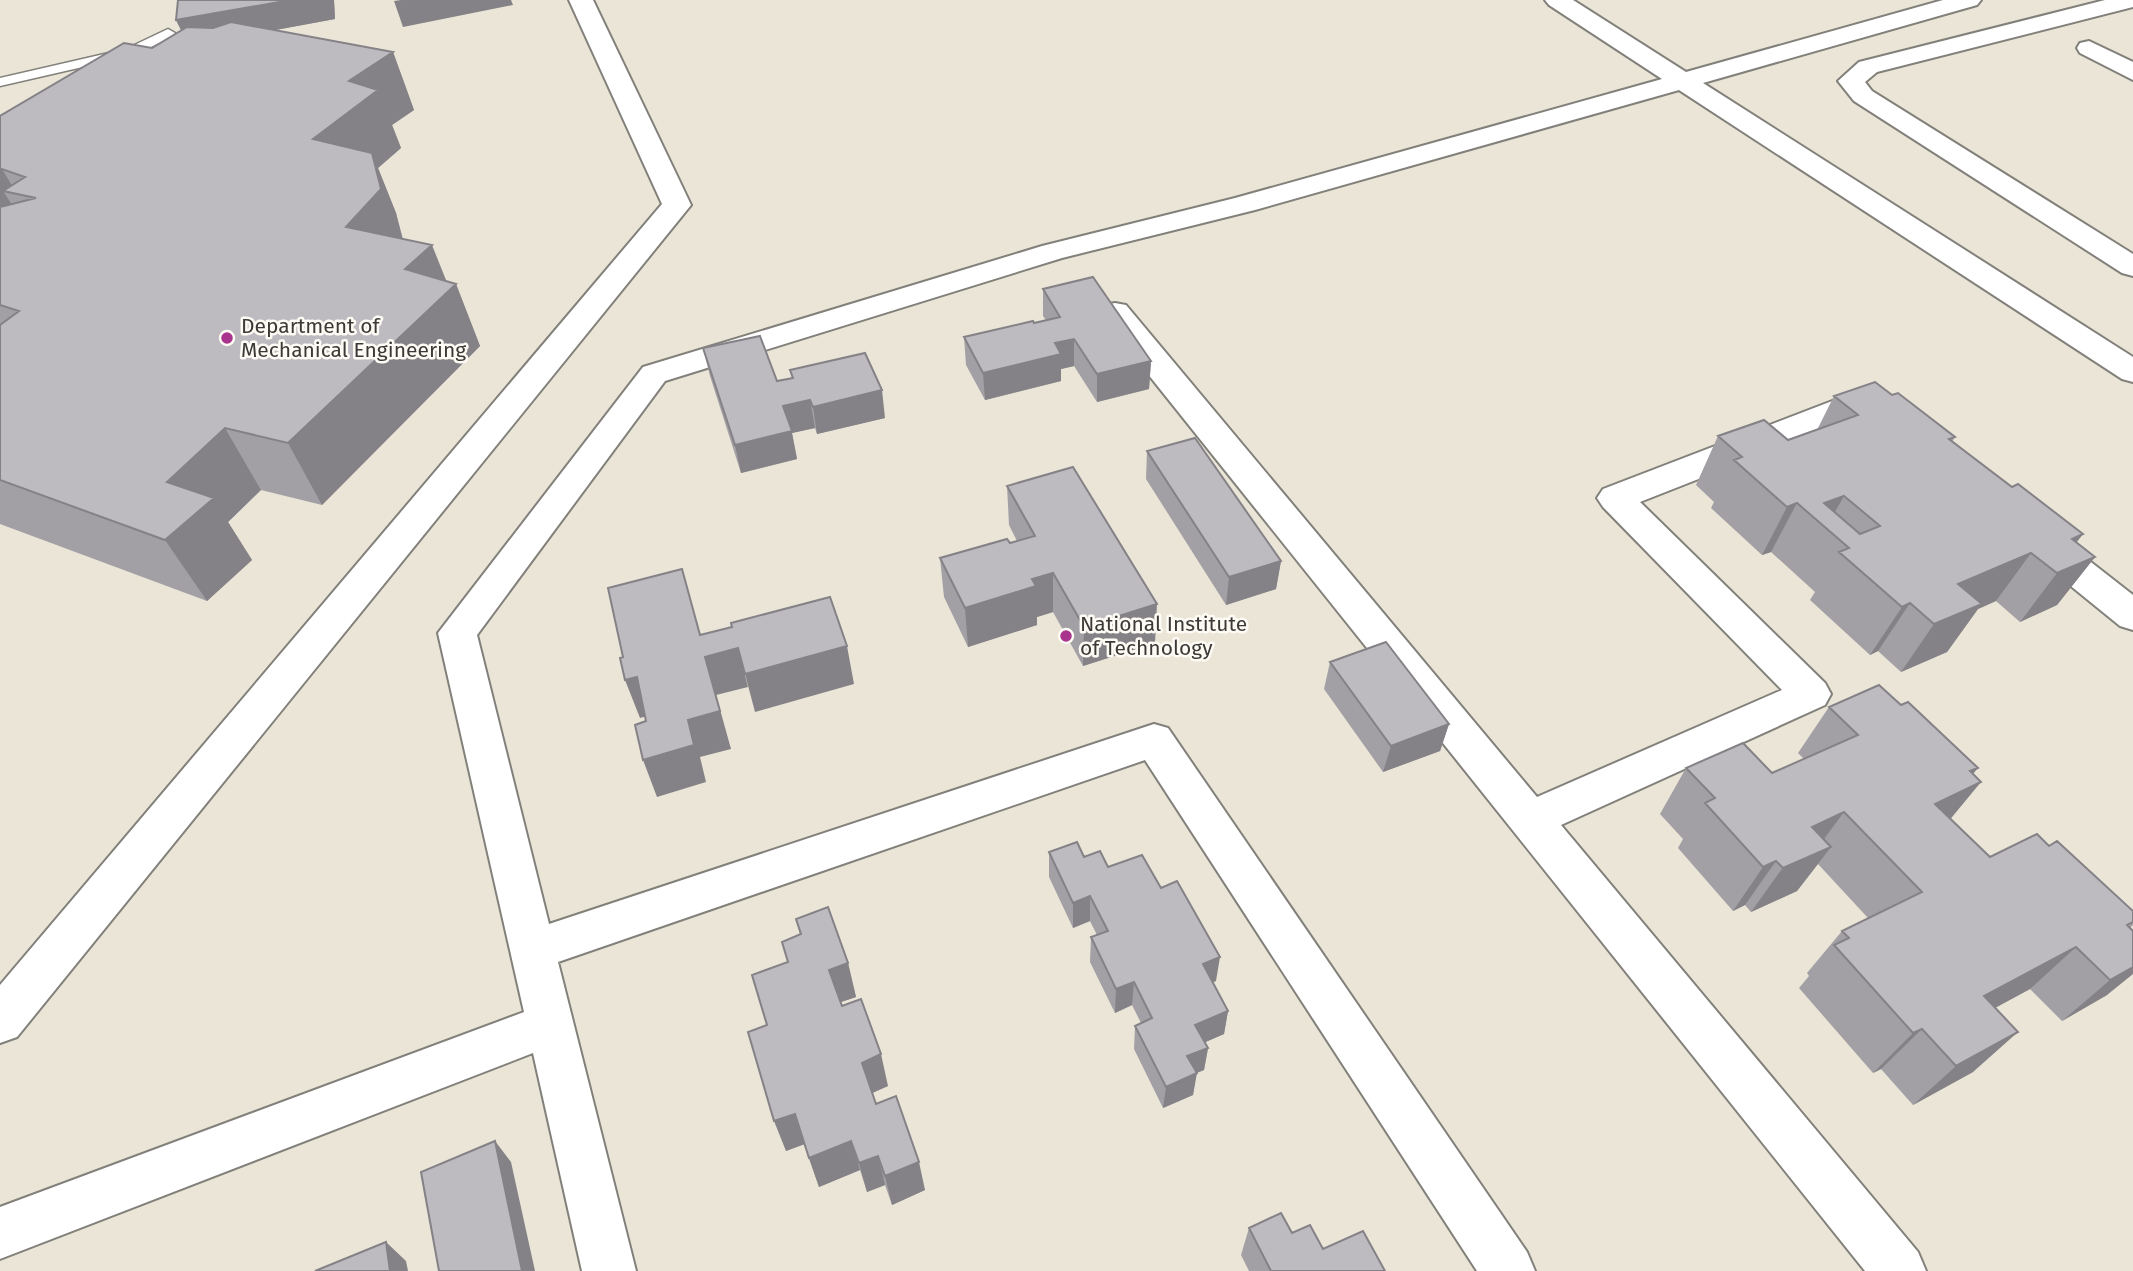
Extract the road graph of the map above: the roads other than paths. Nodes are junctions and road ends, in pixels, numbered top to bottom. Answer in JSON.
{"nodes":[{"id":1,"x":581,"y":0,"type":"edge"},
{"id":2,"x":1557,"y":0,"type":"edge"},
{"id":3,"x":1969,"y":0,"type":"edge"},
{"id":4,"x":2133,"y":0,"type":"edge"},
{"id":5,"x":168,"y":33,"type":"dead end"},
{"id":6,"x":2089,"y":48,"type":"dead end"},
{"id":7,"x":2133,"y":72,"type":"edge"},
{"id":8,"x":1682,"y":81,"type":"junction"},
{"id":9,"x":0,"y":82,"type":"edge"},
{"id":10,"x":2133,"y":267,"type":"edge"},
{"id":11,"x":1115,"y":312,"type":"edge"},
{"id":12,"x":2133,"y":372,"type":"edge"},
{"id":13,"x":1898,"y":427,"type":"edge"},
{"id":14,"x":2015,"y":522,"type":"edge"},
{"id":15,"x":2133,"y":616,"type":"edge"},
{"id":16,"x":1529,"y":820,"type":"junction"},
{"id":17,"x":533,"y":950,"type":"junction"},
{"id":18,"x":0,"y":1021,"type":"edge"},
{"id":19,"x":550,"y":1024,"type":"junction"},
{"id":20,"x":0,"y":1233,"type":"edge"},
{"id":21,"x":609,"y":1271,"type":"edge"},
{"id":22,"x":1508,"y":1271,"type":"edge"},
{"id":23,"x":1899,"y":1271,"type":"edge"}],
"edges":[{"from":1,"to":18,"type":"street"},
{"from":2,"to":8,"type":"street"},
{"from":3,"to":8,"type":"street"},
{"from":4,"to":10,"type":"street"},
{"from":5,"to":9,"type":"lane"},
{"from":6,"to":7,"type":"street"},
{"from":8,"to":12,"type":"street"},
{"from":8,"to":17,"type":"street"},
{"from":11,"to":16,"type":"street"},
{"from":13,"to":16,"type":"street"},
{"from":14,"to":15,"type":"street"},
{"from":16,"to":23,"type":"street"},
{"from":17,"to":19,"type":"street"},
{"from":17,"to":22,"type":"street"},
{"from":19,"to":20,"type":"street"},
{"from":19,"to":21,"type":"street"}]}
